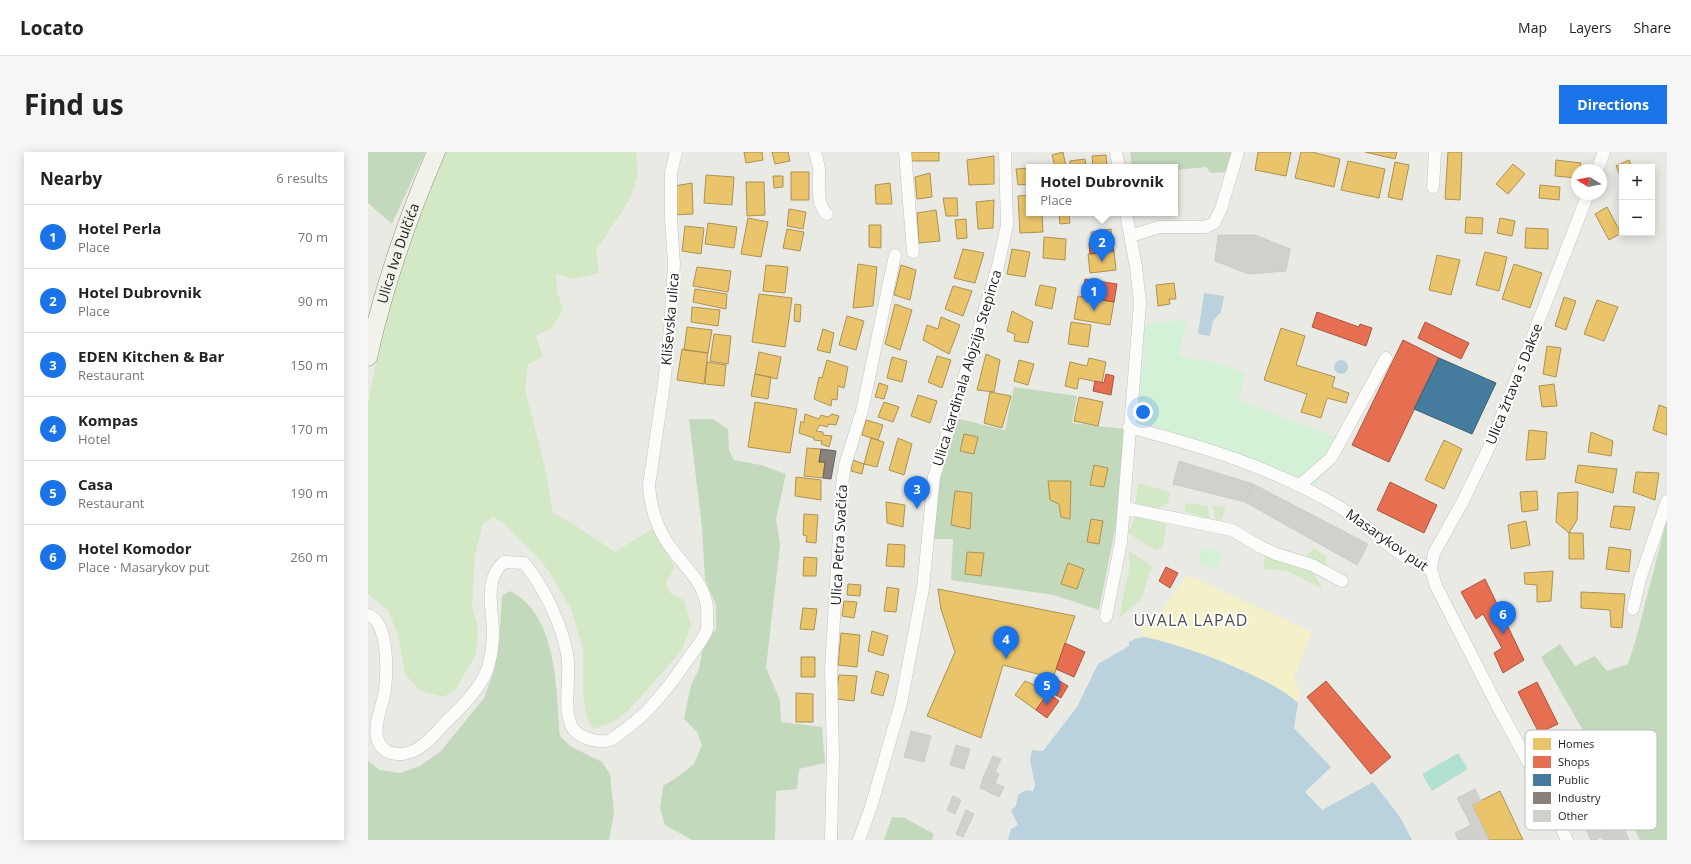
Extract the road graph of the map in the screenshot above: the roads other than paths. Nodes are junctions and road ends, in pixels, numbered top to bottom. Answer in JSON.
{"nodes":[{"id":1,"x":436,"y":152,"type":"edge"},
{"id":2,"x":676,"y":152,"type":"edge"},
{"id":3,"x":815,"y":152,"type":"edge"},
{"id":4,"x":905,"y":152,"type":"edge"},
{"id":5,"x":1005,"y":152,"type":"edge"},
{"id":6,"x":1116,"y":152,"type":"edge"},
{"id":7,"x":1238,"y":152,"type":"edge"},
{"id":8,"x":1435,"y":152,"type":"edge"},
{"id":9,"x":1604,"y":152,"type":"edge"},
{"id":10,"x":1118,"y":164,"type":"edge"},
{"id":11,"x":1599,"y":164,"type":"edge"},
{"id":12,"x":1433,"y":187,"type":"dead end"},
{"id":13,"x":1586,"y":200,"type":"edge"},
{"id":14,"x":827,"y":214,"type":"dead end"},
{"id":15,"x":1127,"y":216,"type":"edge"},
{"id":16,"x":1131,"y":236,"type":"junction"},
{"id":17,"x":913,"y":252,"type":"dead end"},
{"id":18,"x":895,"y":255,"type":"dead end"},
{"id":19,"x":368,"y":357,"type":"edge"},
{"id":20,"x":1386,"y":358,"type":"dead end"},
{"id":21,"x":1129,"y":427,"type":"junction"},
{"id":22,"x":1300,"y":485,"type":"junction"},
{"id":23,"x":1667,"y":502,"type":"edge"},
{"id":24,"x":1125,"y":508,"type":"junction"},
{"id":25,"x":1431,"y":569,"type":"junction"},
{"id":26,"x":1342,"y":581,"type":"dead end"},
{"id":27,"x":1633,"y":609,"type":"dead end"},
{"id":28,"x":368,"y":615,"type":"edge"},
{"id":29,"x":1106,"y":617,"type":"dead end"},
{"id":30,"x":1525,"y":757,"type":"edge"},
{"id":31,"x":1562,"y":830,"type":"edge"},
{"id":32,"x":831,"y":840,"type":"edge"},
{"id":33,"x":859,"y":840,"type":"edge"},
{"id":34,"x":1567,"y":840,"type":"edge"}],
"edges":[{"from":1,"to":19,"type":"main road","name":"Ulica Iva Dulčića"},
{"from":2,"to":28,"type":"street","name":"Kliševska ulica"},
{"from":3,"to":14,"type":"street"},
{"from":4,"to":17,"type":"street"},
{"from":5,"to":33,"type":"street","name":"Ulica kardinala Alojzija Stepinca"},
{"from":6,"to":10,"type":"street"},
{"from":7,"to":16,"type":"street"},
{"from":8,"to":12,"type":"street"},
{"from":9,"to":11,"type":"street"},
{"from":13,"to":25,"type":"street","name":"Ulica žrtava s Dakse"},
{"from":15,"to":16,"type":"street"},
{"from":16,"to":21,"type":"street"},
{"from":18,"to":32,"type":"street","name":"Ulica Petra Svačića"},
{"from":20,"to":22,"type":"street"},
{"from":21,"to":22,"type":"street","name":"Masarykov put"},
{"from":21,"to":24,"type":"street"},
{"from":22,"to":25,"type":"street","name":"Masarykov put"},
{"from":23,"to":27,"type":"street"},
{"from":24,"to":26,"type":"street"},
{"from":24,"to":29,"type":"street"},
{"from":25,"to":30,"type":"street","name":"Masarykov put"},
{"from":31,"to":34,"type":"street","name":"Masarykov put"}]}
